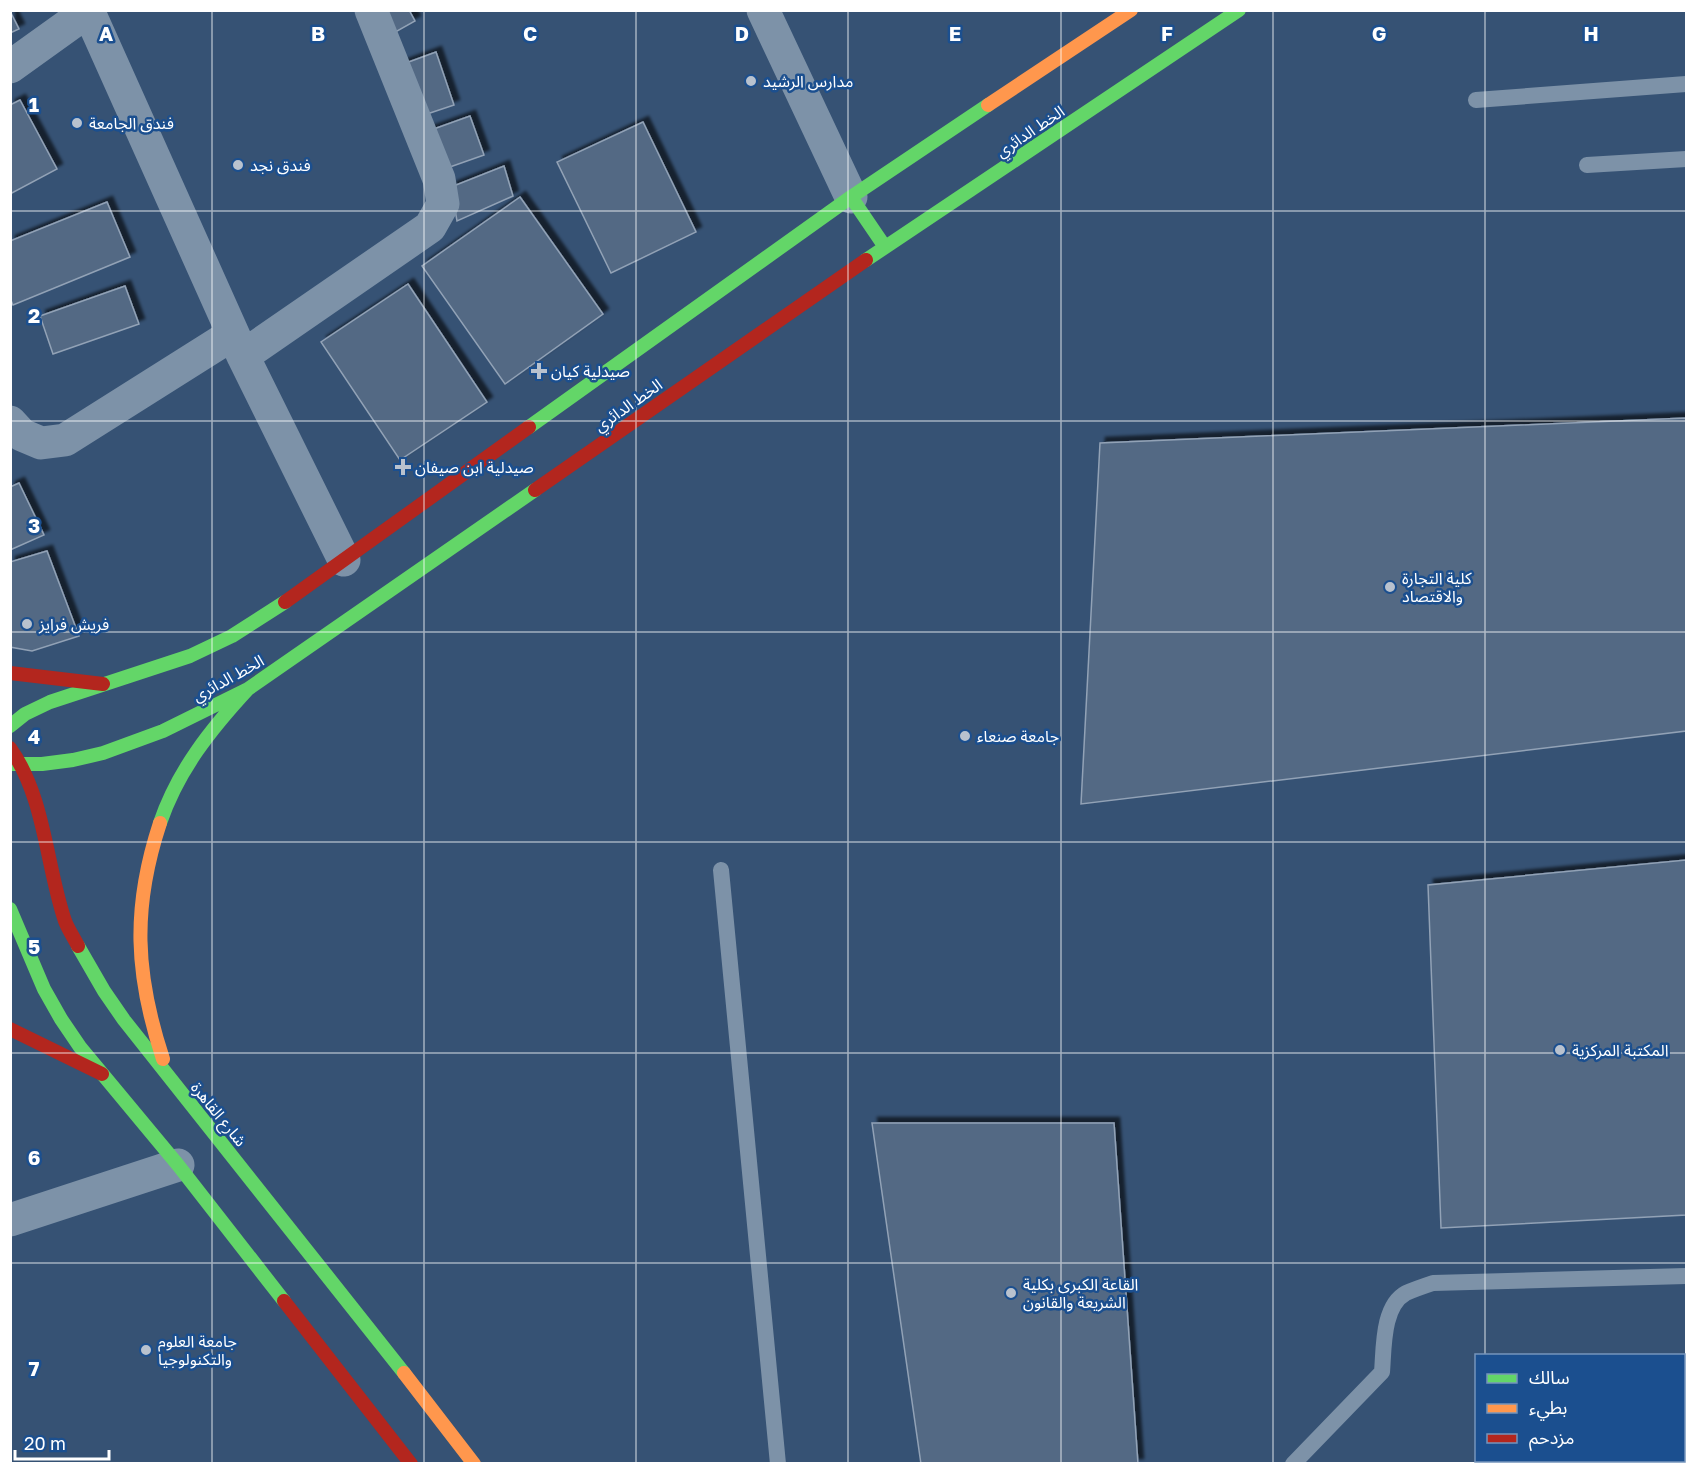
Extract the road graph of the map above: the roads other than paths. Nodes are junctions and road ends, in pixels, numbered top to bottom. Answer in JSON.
{"nodes":[{"id":1,"x":371,"y":10,"type":"edge"},
{"id":2,"x":763,"y":10,"type":"edge"},
{"id":3,"x":1131,"y":10,"type":"edge"},
{"id":4,"x":1239,"y":10,"type":"edge"},
{"id":5,"x":88,"y":11,"type":"edge"},
{"id":6,"x":10,"y":68,"type":"edge"},
{"id":7,"x":1686,"y":84,"type":"edge"},
{"id":8,"x":1476,"y":100,"type":"dead end"},
{"id":9,"x":1686,"y":159,"type":"edge"},
{"id":10,"x":1587,"y":165,"type":"dead end"},
{"id":11,"x":851,"y":196,"type":"junction"},
{"id":12,"x":885,"y":247,"type":"junction"},
{"id":13,"x":238,"y":345,"type":"junction"},
{"id":14,"x":10,"y":422,"type":"edge"},
{"id":15,"x":344,"y":560,"type":"junction"},
{"id":16,"x":10,"y":673,"type":"edge"},
{"id":17,"x":103,"y":684,"type":"junction"},
{"id":18,"x":248,"y":689,"type":"junction"},
{"id":19,"x":10,"y":726,"type":"edge"},
{"id":20,"x":10,"y":748,"type":"edge"},
{"id":21,"x":16,"y":764,"type":"edge"},
{"id":22,"x":721,"y":870,"type":"dead end"},
{"id":23,"x":10,"y":909,"type":"edge"},
{"id":24,"x":10,"y":1029,"type":"edge"},
{"id":25,"x":102,"y":1074,"type":"junction"},
{"id":26,"x":169,"y":1078,"type":"junction"},
{"id":27,"x":178,"y":1165,"type":"junction"},
{"id":28,"x":10,"y":1220,"type":"edge"},
{"id":29,"x":1686,"y":1276,"type":"edge"},
{"id":30,"x":411,"y":1464,"type":"edge"},
{"id":31,"x":474,"y":1464,"type":"edge"},
{"id":32,"x":778,"y":1464,"type":"edge"},
{"id":33,"x":1293,"y":1464,"type":"edge"}],
"edges":[{"from":1,"to":13,"type":"street"},
{"from":2,"to":11,"type":"street"},
{"from":3,"to":11,"type":"main road"},
{"from":4,"to":12,"type":"main road","name":"الخط الدائري"},
{"from":5,"to":6,"type":"street"},
{"from":5,"to":13,"type":"street"},
{"from":7,"to":8,"type":"lane"},
{"from":9,"to":10,"type":"lane"},
{"from":11,"to":12,"type":"main road"},
{"from":11,"to":15,"type":"main road"},
{"from":12,"to":18,"type":"main road","name":"الخط الدائري"},
{"from":13,"to":14,"type":"street"},
{"from":13,"to":15,"type":"street"},
{"from":15,"to":17,"type":"main road"},
{"from":16,"to":17,"type":"main road"},
{"from":17,"to":19,"type":"main road"},
{"from":18,"to":21,"type":"main road","name":"الخط الدائري"},
{"from":18,"to":26,"type":"main road"},
{"from":20,"to":21,"type":"main road","name":"شارع القاهرة"},
{"from":21,"to":26,"type":"main road","name":"شارع القاهرة"},
{"from":22,"to":32,"type":"lane"},
{"from":23,"to":25,"type":"main road"},
{"from":24,"to":25,"type":"main road"},
{"from":25,"to":27,"type":"main road"},
{"from":26,"to":31,"type":"main road","name":"شارع القاهرة"},
{"from":27,"to":28,"type":"street"},
{"from":27,"to":30,"type":"main road"},
{"from":29,"to":33,"type":"lane"}]}
